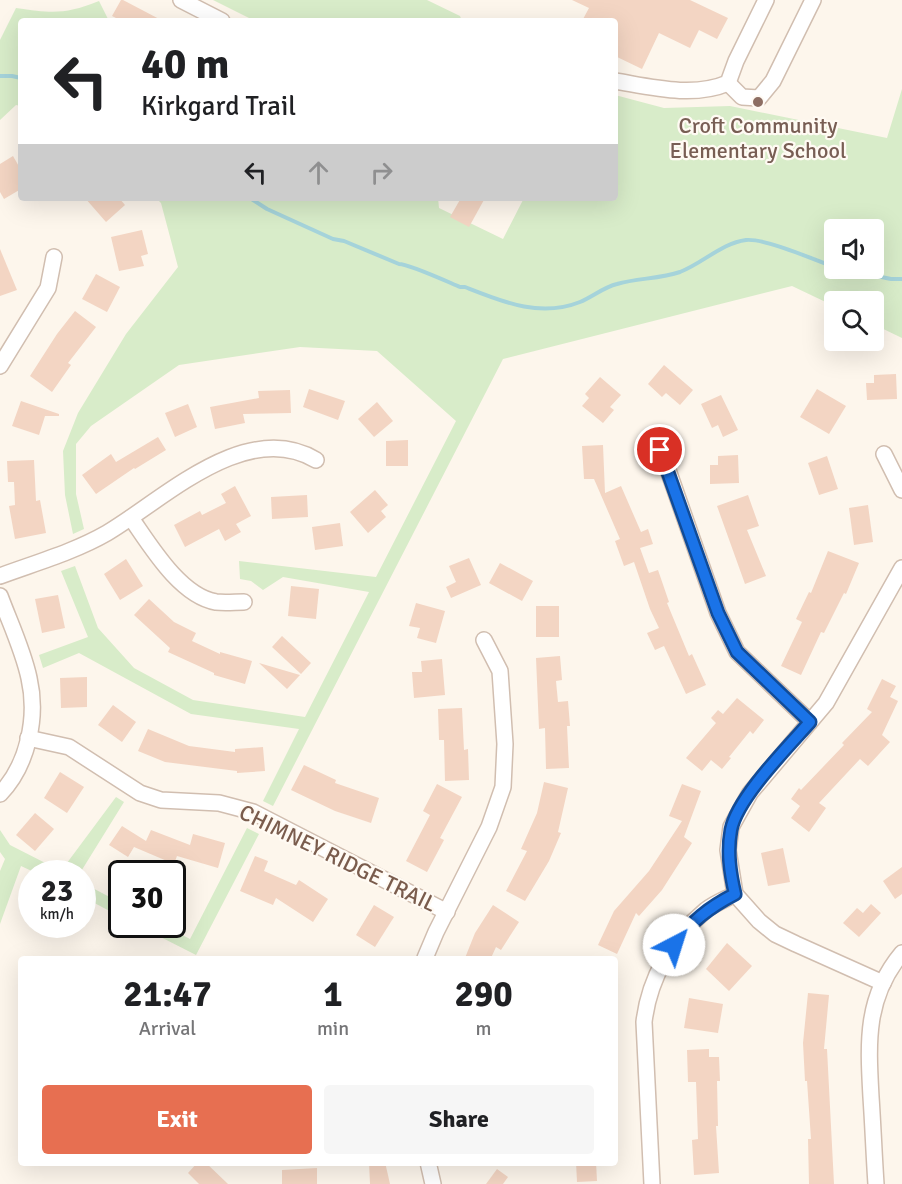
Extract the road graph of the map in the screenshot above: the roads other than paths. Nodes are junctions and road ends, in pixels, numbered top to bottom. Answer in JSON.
{"nodes":[{"id":1,"x":181,"y":0,"type":"edge"},
{"id":2,"x":766,"y":0,"type":"edge"},
{"id":3,"x":813,"y":0,"type":"edge"},
{"id":4,"x":216,"y":18,"type":"edge"},
{"id":5,"x":618,"y":82,"type":"edge"},
{"id":6,"x":728,"y":83,"type":"junction"},
{"id":7,"x":54,"y":257,"type":"dead end"},
{"id":8,"x":6,"y":339,"type":"edge"},
{"id":9,"x":0,"y":366,"type":"edge"},
{"id":10,"x":660,"y":450,"type":"dead end"},
{"id":11,"x":884,"y":454,"type":"dead end"},
{"id":12,"x":316,"y":460,"type":"dead end"},
{"id":13,"x":902,"y":490,"type":"edge"},
{"id":14,"x":130,"y":518,"type":"junction"},
{"id":15,"x":902,"y":567,"type":"edge"},
{"id":16,"x":0,"y":576,"type":"edge"},
{"id":17,"x":0,"y":596,"type":"edge"},
{"id":18,"x":244,"y":602,"type":"dead end"},
{"id":19,"x":484,"y":640,"type":"dead end"},
{"id":20,"x":810,"y":722,"type":"junction"},
{"id":21,"x":28,"y":738,"type":"junction"},
{"id":22,"x":0,"y":794,"type":"edge"},
{"id":23,"x":735,"y":894,"type":"junction"},
{"id":24,"x":447,"y":912,"type":"junction"},
{"id":25,"x":902,"y":953,"type":"edge"},
{"id":26,"x":426,"y":956,"type":"edge"},
{"id":27,"x":883,"y":983,"type":"junction"},
{"id":28,"x":429,"y":1166,"type":"edge"},
{"id":29,"x":433,"y":1184,"type":"edge"},
{"id":30,"x":652,"y":1184,"type":"edge"},
{"id":31,"x":876,"y":1184,"type":"edge"}],
"edges":[{"from":1,"to":4,"type":"street"},
{"from":2,"to":6,"type":"street"},
{"from":3,"to":6,"type":"street"},
{"from":5,"to":6,"type":"street"},
{"from":7,"to":8,"type":"street"},
{"from":8,"to":9,"type":"street"},
{"from":10,"to":20,"type":"street"},
{"from":11,"to":13,"type":"street"},
{"from":12,"to":14,"type":"street"},
{"from":14,"to":16,"type":"street"},
{"from":14,"to":18,"type":"street"},
{"from":15,"to":20,"type":"street"},
{"from":17,"to":21,"type":"street"},
{"from":19,"to":24,"type":"street"},
{"from":20,"to":23,"type":"street"},
{"from":21,"to":22,"type":"street"},
{"from":21,"to":24,"type":"street","name":"CHIMNEY RIDGE TRAIL"},
{"from":23,"to":27,"type":"street"},
{"from":23,"to":30,"type":"street"},
{"from":24,"to":26,"type":"street"},
{"from":25,"to":27,"type":"street"},
{"from":27,"to":31,"type":"street"},
{"from":28,"to":29,"type":"street"}]}
